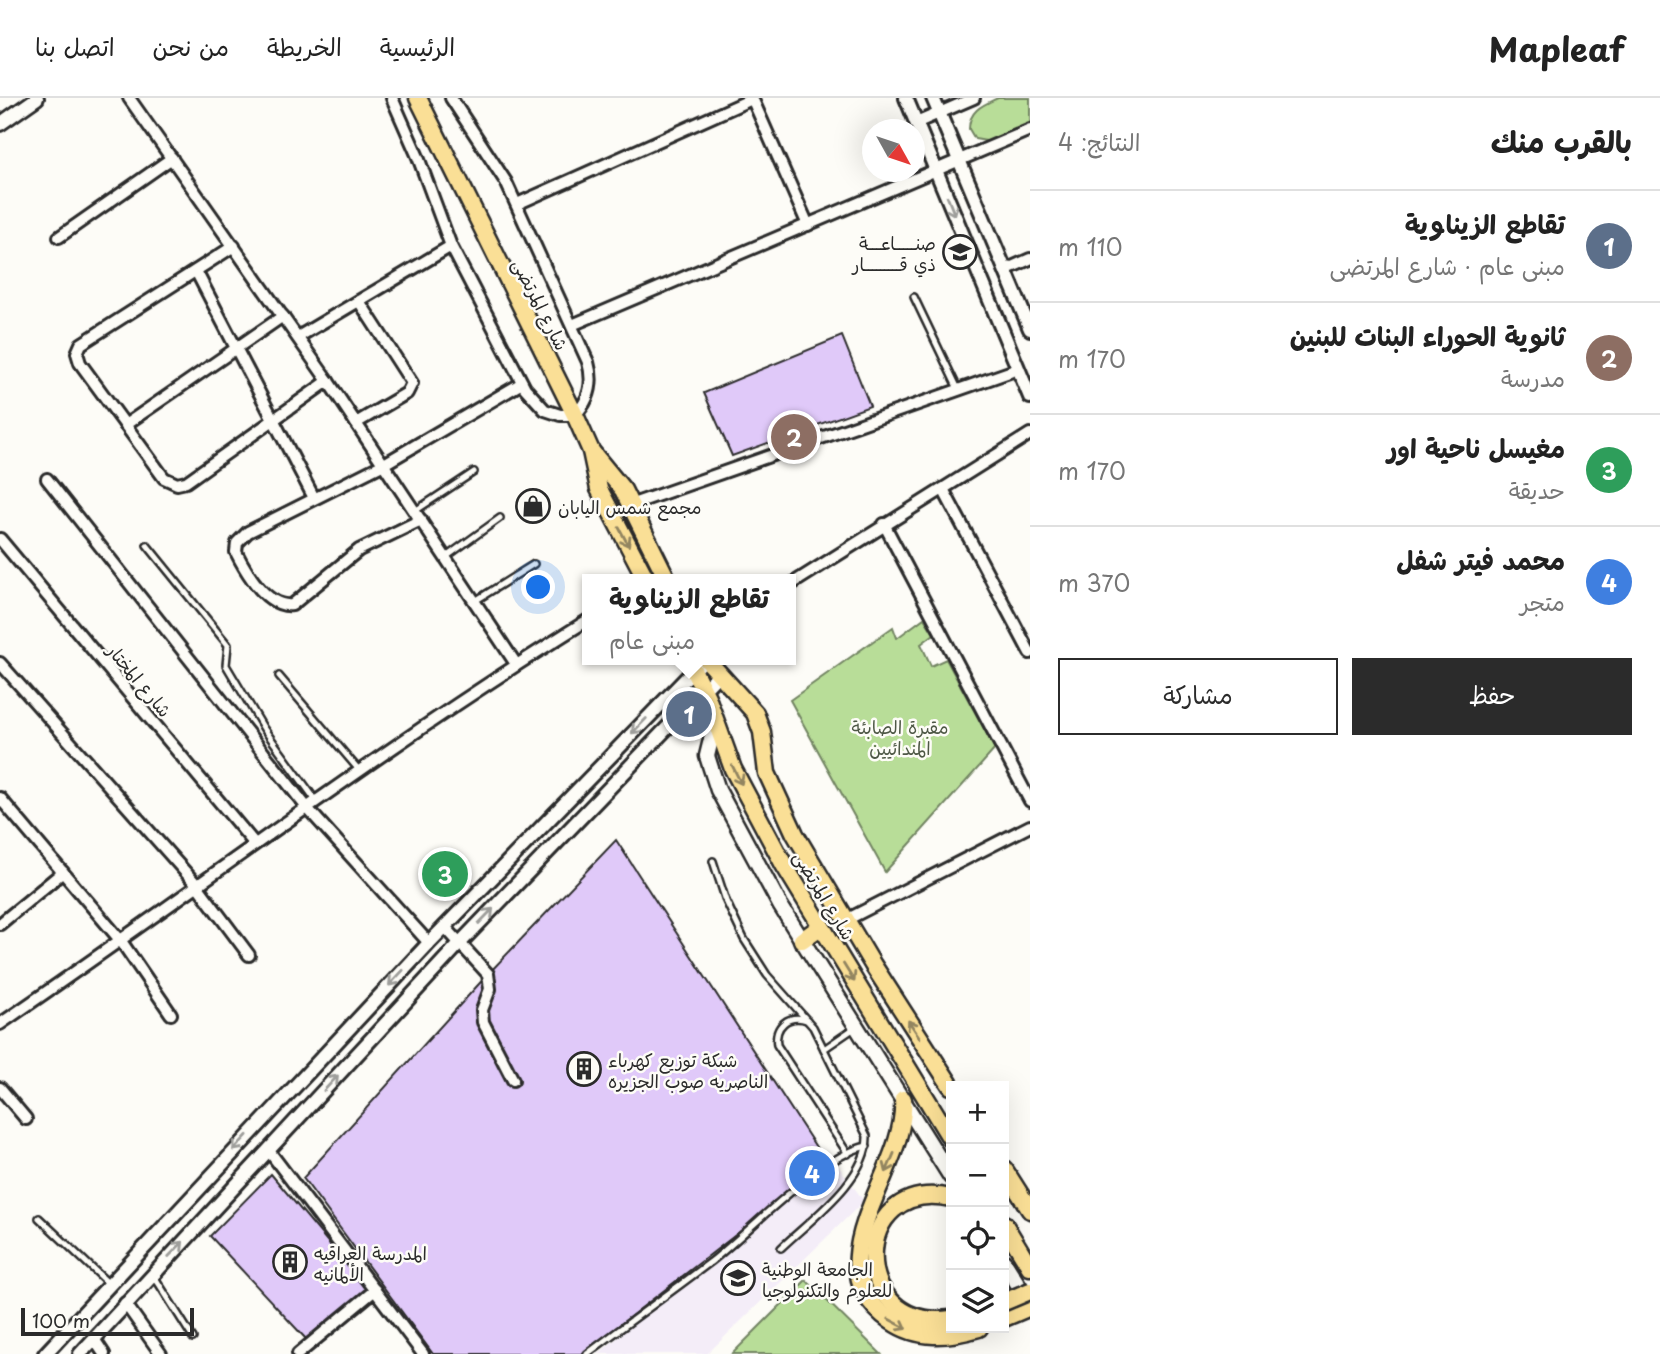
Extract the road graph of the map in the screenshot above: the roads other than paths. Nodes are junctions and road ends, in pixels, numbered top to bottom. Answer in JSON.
{"nodes":[{"id":1,"x":37,"y":98,"type":"edge"},
{"id":2,"x":129,"y":98,"type":"edge"},
{"id":3,"x":392,"y":98,"type":"edge"},
{"id":4,"x":418,"y":98,"type":"edge"},
{"id":5,"x":752,"y":98,"type":"edge"},
{"id":6,"x":905,"y":98,"type":"edge"},
{"id":7,"x":933,"y":98,"type":"edge"},
{"id":8,"x":974,"y":98,"type":"edge"},
{"id":9,"x":455,"y":99,"type":"edge"},
{"id":10,"x":939,"y":113,"type":"junction"},
{"id":11,"x":915,"y":119,"type":"edge"},
{"id":12,"x":924,"y":119,"type":"edge"},
{"id":13,"x":0,"y":124,"type":"edge"},
{"id":14,"x":1030,"y":130,"type":"edge"},
{"id":15,"x":925,"y":144,"type":"edge"},
{"id":16,"x":172,"y":158,"type":"junction"},
{"id":17,"x":959,"y":161,"type":"junction"},
{"id":18,"x":936,"y":170,"type":"junction"},
{"id":19,"x":517,"y":204,"type":"junction"},
{"id":20,"x":808,"y":225,"type":"junction"},
{"id":21,"x":60,"y":237,"type":"dead end"},
{"id":22,"x":234,"y":246,"type":"junction"},
{"id":23,"x":451,"y":246,"type":"junction"},
{"id":24,"x":1030,"y":259,"type":"edge"},
{"id":25,"x":1005,"y":270,"type":"junction"},
{"id":26,"x":196,"y":271,"type":"junction"},
{"id":27,"x":914,"y":297,"type":"dead end"},
{"id":28,"x":359,"y":300,"type":"junction"},
{"id":29,"x":283,"y":316,"type":"junction"},
{"id":30,"x":572,"y":325,"type":"junction"},
{"id":31,"x":1030,"y":329,"type":"edge"},
{"id":32,"x":298,"y":337,"type":"junction"},
{"id":33,"x":236,"y":348,"type":"junction"},
{"id":34,"x":1018,"y":369,"type":"junction"},
{"id":35,"x":328,"y":381,"type":"junction"},
{"id":36,"x":522,"y":383,"type":"junction"},
{"id":37,"x":958,"y":389,"type":"junction"},
{"id":38,"x":1030,"y":397,"type":"edge"},
{"id":39,"x":575,"y":415,"type":"junction"},
{"id":40,"x":272,"y":420,"type":"junction"},
{"id":41,"x":356,"y":423,"type":"junction"},
{"id":42,"x":125,"y":425,"type":"junction"},
{"id":43,"x":1030,"y":434,"type":"edge"},
{"id":44,"x":591,"y":451,"type":"junction"},
{"id":45,"x":384,"y":464,"type":"junction"},
{"id":46,"x":474,"y":472,"type":"dead end"},
{"id":47,"x":47,"y":479,"type":"dead end"},
{"id":48,"x":943,"y":489,"type":"junction"},
{"id":49,"x":314,"y":498,"type":"junction"},
{"id":50,"x":630,"y":505,"type":"junction"},
{"id":51,"x":418,"y":516,"type":"junction"},
{"id":52,"x":500,"y":518,"type":"dead end"},
{"id":53,"x":884,"y":524,"type":"junction"},
{"id":54,"x":0,"y":539,"type":"edge"},
{"id":55,"x":146,"y":544,"type":"dead end"},
{"id":56,"x":446,"y":557,"type":"junction"},
{"id":57,"x":534,"y":564,"type":"dead end"},
{"id":58,"x":643,"y":574,"type":"edge"},
{"id":59,"x":664,"y":574,"type":"edge"},
{"id":60,"x":796,"y":581,"type":"edge"},
{"id":61,"x":475,"y":601,"type":"junction"},
{"id":62,"x":582,"y":623,"type":"edge"},
{"id":63,"x":1030,"y":653,"type":"edge"},
{"id":64,"x":0,"y":663,"type":"edge"},
{"id":65,"x":516,"y":664,"type":"junction"},
{"id":66,"x":696,"y":665,"type":"edge"},
{"id":67,"x":698,"y":665,"type":"edge"},
{"id":68,"x":701,"y":665,"type":"edge"},
{"id":69,"x":718,"y":675,"type":"junction"},
{"id":70,"x":279,"y":676,"type":"dead end"},
{"id":71,"x":703,"y":689,"type":"junction"},
{"id":72,"x":715,"y":723,"type":"junction"},
{"id":73,"x":362,"y":772,"type":"junction"},
{"id":74,"x":0,"y":798,"type":"edge"},
{"id":75,"x":1030,"y":801,"type":"edge"},
{"id":76,"x":313,"y":806,"type":"junction"},
{"id":77,"x":1030,"y":827,"type":"edge"},
{"id":78,"x":254,"y":843,"type":"junction"},
{"id":79,"x":713,"y":861,"type":"dead end"},
{"id":80,"x":63,"y":872,"type":"junction"},
{"id":81,"x":196,"y":884,"type":"junction"},
{"id":82,"x":846,"y":920,"type":"junction"},
{"id":83,"x":0,"y":925,"type":"edge"},
{"id":84,"x":445,"y":927,"type":"junction"},
{"id":85,"x":821,"y":927,"type":"junction"},
{"id":86,"x":802,"y":940,"type":"junction"},
{"id":87,"x":121,"y":941,"type":"junction"},
{"id":88,"x":429,"y":943,"type":"junction"},
{"id":89,"x":460,"y":943,"type":"junction"},
{"id":90,"x":249,"y":955,"type":"dead end"},
{"id":91,"x":170,"y":1014,"type":"dead end"},
{"id":92,"x":807,"y":1020,"type":"junction"},
{"id":93,"x":0,"y":1024,"type":"edge"},
{"id":94,"x":856,"y":1026,"type":"junction"},
{"id":95,"x":824,"y":1049,"type":"junction"},
{"id":96,"x":513,"y":1080,"type":"dead end"},
{"id":97,"x":948,"y":1081,"type":"edge"},
{"id":98,"x":0,"y":1088,"type":"edge"},
{"id":99,"x":903,"y":1099,"type":"junction"},
{"id":100,"x":26,"y":1119,"type":"dead end"},
{"id":101,"x":946,"y":1131,"type":"edge"},
{"id":102,"x":867,"y":1146,"type":"junction"},
{"id":103,"x":269,"y":1151,"type":"junction"},
{"id":104,"x":848,"y":1154,"type":"junction"},
{"id":105,"x":946,"y":1169,"type":"edge"},
{"id":106,"x":1009,"y":1177,"type":"edge"},
{"id":107,"x":946,"y":1198,"type":"edge"},
{"id":108,"x":1030,"y":1210,"type":"edge"},
{"id":109,"x":39,"y":1218,"type":"dead end"},
{"id":110,"x":870,"y":1228,"type":"junction"},
{"id":111,"x":1009,"y":1232,"type":"edge"},
{"id":112,"x":781,"y":1248,"type":"dead end"},
{"id":113,"x":1030,"y":1267,"type":"edge"},
{"id":114,"x":1009,"y":1270,"type":"edge"},
{"id":115,"x":153,"y":1273,"type":"junction"},
{"id":116,"x":109,"y":1283,"type":"junction"},
{"id":117,"x":375,"y":1290,"type":"junction"},
{"id":118,"x":1030,"y":1291,"type":"edge"},
{"id":119,"x":1009,"y":1300,"type":"edge"},
{"id":120,"x":125,"y":1303,"type":"junction"},
{"id":121,"x":1030,"y":1305,"type":"edge"},
{"id":122,"x":1009,"y":1316,"type":"edge"},
{"id":123,"x":946,"y":1319,"type":"edge"},
{"id":124,"x":958,"y":1333,"type":"edge"},
{"id":125,"x":193,"y":1338,"type":"dead end"},
{"id":126,"x":94,"y":1339,"type":"junction"},
{"id":127,"x":45,"y":1354,"type":"edge"},
{"id":128,"x":80,"y":1354,"type":"edge"},
{"id":129,"x":104,"y":1354,"type":"edge"},
{"id":130,"x":161,"y":1354,"type":"edge"},
{"id":131,"x":298,"y":1354,"type":"edge"},
{"id":132,"x":424,"y":1354,"type":"edge"},
{"id":133,"x":587,"y":1354,"type":"edge"}],
"edges":[{"from":1,"to":13,"type":"street"},
{"from":2,"to":16,"type":"street"},
{"from":3,"to":23,"type":"street"},
{"from":4,"to":39,"type":"main road","name":"شارع المرتضى"},
{"from":5,"to":19,"type":"street"},
{"from":5,"to":20,"type":"street"},
{"from":6,"to":11,"type":"street"},
{"from":7,"to":10,"type":"street"},
{"from":8,"to":10,"type":"street"},
{"from":9,"to":19,"type":"street"},
{"from":10,"to":12,"type":"street"},
{"from":10,"to":17,"type":"street"},
{"from":14,"to":17,"type":"street"},
{"from":15,"to":18,"type":"street"},
{"from":16,"to":21,"type":"street"},
{"from":16,"to":22,"type":"street"},
{"from":17,"to":18,"type":"street"},
{"from":17,"to":25,"type":"street"},
{"from":18,"to":20,"type":"street"},
{"from":18,"to":34,"type":"street","one_way":true},
{"from":19,"to":30,"type":"street"},
{"from":20,"to":30,"type":"street"},
{"from":22,"to":26,"type":"street"},
{"from":22,"to":29,"type":"street"},
{"from":23,"to":28,"type":"street"},
{"from":23,"to":36,"type":"street"},
{"from":24,"to":25,"type":"street"},
{"from":25,"to":31,"type":"street"},
{"from":26,"to":33,"type":"street"},
{"from":26,"to":42,"type":"street"},
{"from":27,"to":37,"type":"lane"},
{"from":28,"to":32,"type":"street"},
{"from":28,"to":41,"type":"street"},
{"from":29,"to":32,"type":"street"},
{"from":29,"to":33,"type":"street"},
{"from":30,"to":39,"type":"street"},
{"from":32,"to":35,"type":"street"},
{"from":33,"to":40,"type":"street"},
{"from":33,"to":42,"type":"street"},
{"from":34,"to":37,"type":"street"},
{"from":34,"to":38,"type":"street"},
{"from":35,"to":40,"type":"street"},
{"from":35,"to":41,"type":"street"},
{"from":36,"to":39,"type":"street"},
{"from":36,"to":45,"type":"street"},
{"from":37,"to":50,"type":"street"},
{"from":39,"to":44,"type":"main road","name":"شارع المرتضى"},
{"from":40,"to":42,"type":"street"},
{"from":40,"to":49,"type":"street"},
{"from":41,"to":45,"type":"street"},
{"from":43,"to":48,"type":"street"},
{"from":44,"to":50,"type":"main road","name":"شارع المرتضى"},
{"from":44,"to":58,"type":"main road","name":"شارع المرتضى","one_way":true},
{"from":45,"to":49,"type":"street"},
{"from":45,"to":51,"type":"street"},
{"from":46,"to":51,"type":"lane"},
{"from":47,"to":76,"type":"street"},
{"from":48,"to":53,"type":"street"},
{"from":48,"to":63,"type":"street"},
{"from":49,"to":51,"type":"street"},
{"from":50,"to":59,"type":"main road","name":"شارع المرتضى"},
{"from":51,"to":56,"type":"street"},
{"from":52,"to":56,"type":"lane"},
{"from":53,"to":60,"type":"street"},
{"from":53,"to":75,"type":"street"},
{"from":54,"to":78,"type":"street","name":"شارع المختار"},
{"from":55,"to":76,"type":"lane"},
{"from":56,"to":61,"type":"street"},
{"from":57,"to":61,"type":"lane"},
{"from":61,"to":65,"type":"street"},
{"from":62,"to":65,"type":"street"},
{"from":64,"to":81,"type":"street"},
{"from":65,"to":73,"type":"street"},
{"from":66,"to":84,"type":"street","one_way":true},
{"from":67,"to":71,"type":"main road","name":"شارع المرتضى"},
{"from":68,"to":69,"type":"main road","name":"شارع المرتضى"},
{"from":69,"to":71,"type":"street"},
{"from":69,"to":82,"type":"main road","name":"شارع المرتضى"},
{"from":70,"to":73,"type":"lane"},
{"from":71,"to":72,"type":"main road","name":"شارع المرتضى"},
{"from":89,"to":71,"type":"street","one_way":true},
{"from":72,"to":85,"type":"main road","name":"شارع المرتضى","one_way":true},
{"from":72,"to":86,"type":"main road"},
{"from":73,"to":76,"type":"street"},
{"from":74,"to":80,"type":"street"},
{"from":76,"to":78,"type":"street"},
{"from":76,"to":88,"type":"street"},
{"from":77,"to":82,"type":"street"},
{"from":78,"to":81,"type":"street"},
{"from":79,"to":92,"type":"lane"},
{"from":80,"to":83,"type":"street"},
{"from":80,"to":87,"type":"street"},
{"from":81,"to":87,"type":"street"},
{"from":81,"to":90,"type":"street"},
{"from":97,"to":82,"type":"main road","name":"شارع المرتضى","one_way":true},
{"from":84,"to":88,"type":"street"},
{"from":84,"to":89,"type":"street"},
{"from":85,"to":86,"type":"main road"},
{"from":85,"to":101,"type":"main road","name":"شارع المرتضى","one_way":true},
{"from":86,"to":94,"type":"main road"},
{"from":87,"to":91,"type":"street"},
{"from":87,"to":93,"type":"street"},
{"from":88,"to":116,"type":"street","one_way":true},
{"from":89,"to":96,"type":"street"},
{"from":103,"to":89,"type":"street","one_way":true},
{"from":92,"to":95,"type":"lane"},
{"from":92,"to":104,"type":"lane"},
{"from":94,"to":95,"type":"lane"},
{"from":94,"to":99,"type":"main road"},
{"from":95,"to":102,"type":"lane"},
{"from":98,"to":100,"type":"street"},
{"from":99,"to":105,"type":"main road"},
{"from":99,"to":110,"type":"main road","one_way":true},
{"from":102,"to":104,"type":"lane"},
{"from":102,"to":112,"type":"lane"},
{"from":115,"to":103,"type":"street","one_way":true},
{"from":103,"to":117,"type":"street"},
{"from":104,"to":133,"type":"lane"},
{"from":106,"to":108,"type":"main road"},
{"from":107,"to":110,"type":"main road"},
{"from":109,"to":116,"type":"lane"},
{"from":110,"to":123,"type":"main road"},
{"from":110,"to":124,"type":"main road","one_way":true},
{"from":111,"to":113,"type":"main road"},
{"from":114,"to":121,"type":"main road"},
{"from":115,"to":120,"type":"street"},
{"from":115,"to":125,"type":"lane"},
{"from":116,"to":127,"type":"street"},
{"from":117,"to":131,"type":"street"},
{"from":117,"to":132,"type":"street"},
{"from":118,"to":119,"type":"main road","bridge":true},
{"from":120,"to":126,"type":"street"},
{"from":120,"to":130,"type":"street"},
{"from":121,"to":122,"type":"main road"},
{"from":126,"to":128,"type":"street"},
{"from":126,"to":129,"type":"street"}]}
